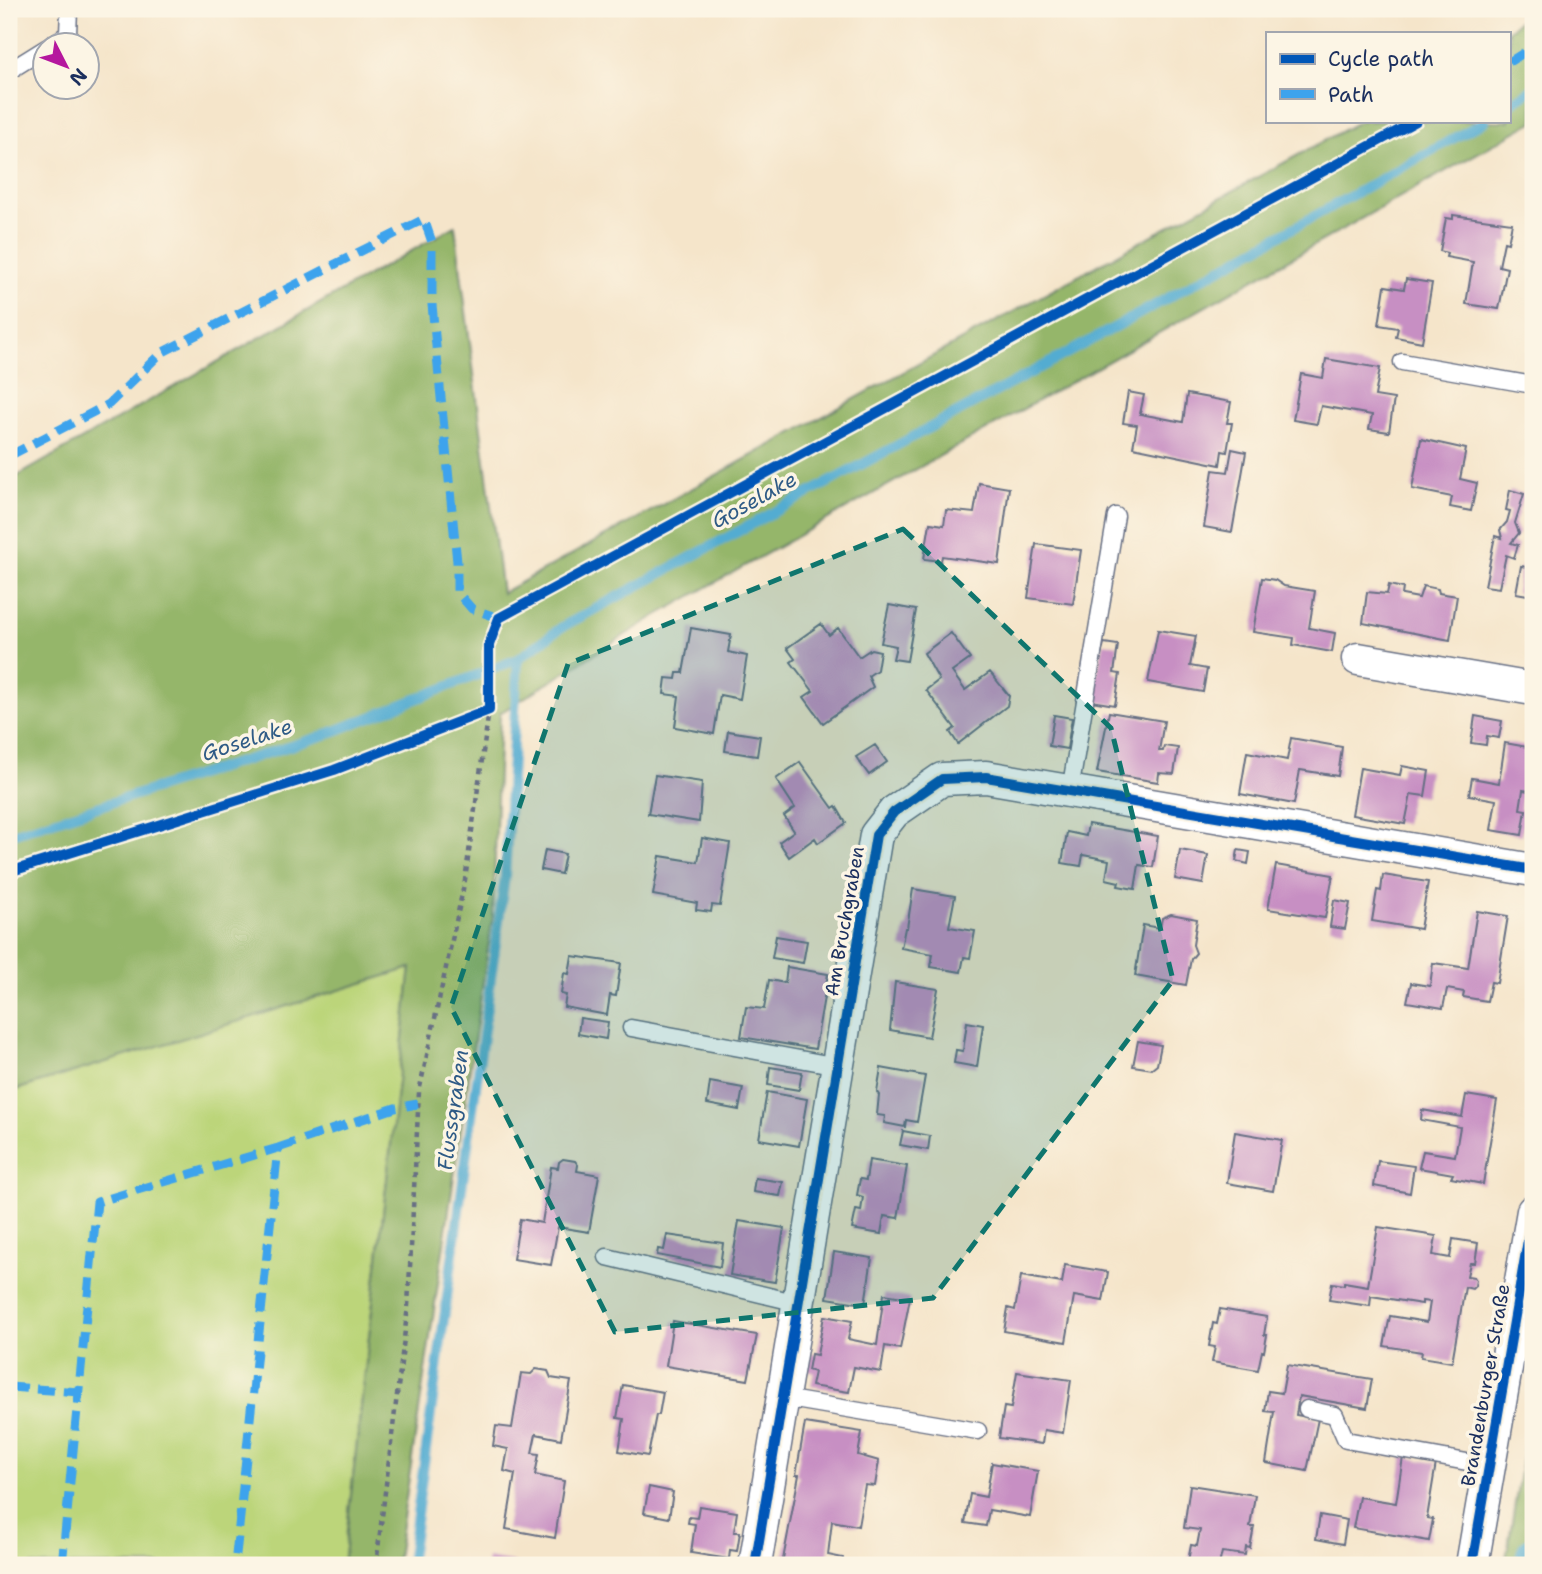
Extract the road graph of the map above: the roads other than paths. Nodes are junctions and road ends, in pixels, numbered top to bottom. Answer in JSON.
{"nodes":[{"id":1,"x":69,"y":9,"type":"edge"},
{"id":2,"x":68,"y":32,"type":"edge"},
{"id":3,"x":32,"y":57,"type":"edge"},
{"id":4,"x":9,"y":71,"type":"edge"},
{"id":5,"x":1402,"y":362,"type":"dead end"},
{"id":6,"x":1533,"y":385,"type":"edge"},
{"id":7,"x":1116,"y":516,"type":"dead end"},
{"id":8,"x":1358,"y":659,"type":"dead end"},
{"id":9,"x":1533,"y":690,"type":"edge"},
{"id":10,"x":1070,"y":791,"type":"junction"},
{"id":11,"x":1533,"y":870,"type":"edge"},
{"id":12,"x":631,"y":1028,"type":"dead end"},
{"id":13,"x":838,"y":1066,"type":"junction"},
{"id":14,"x":1533,"y":1211,"type":"edge"},
{"id":15,"x":607,"y":1257,"type":"dead end"},
{"id":16,"x":798,"y":1303,"type":"junction"},
{"id":17,"x":783,"y":1398,"type":"junction"},
{"id":18,"x":1307,"y":1409,"type":"dead end"},
{"id":19,"x":978,"y":1431,"type":"dead end"},
{"id":20,"x":1489,"y":1466,"type":"junction"},
{"id":21,"x":755,"y":1565,"type":"edge"},
{"id":22,"x":1472,"y":1565,"type":"edge"}],
"edges":[{"from":1,"to":2,"type":"lane"},
{"from":3,"to":4,"type":"lane"},
{"from":5,"to":6,"type":"lane"},
{"from":7,"to":10,"type":"lane"},
{"from":8,"to":9,"type":"street"},
{"from":10,"to":11,"type":"street","name":"Am Bruchgraben"},
{"from":10,"to":13,"type":"street","name":"Am Bruchgraben"},
{"from":12,"to":13,"type":"lane"},
{"from":13,"to":16,"type":"street","name":"Am Bruchgraben"},
{"from":14,"to":20,"type":"street","name":"Brandenburger Straße"},
{"from":15,"to":16,"type":"lane"},
{"from":16,"to":17,"type":"street","name":"Am Bruchgraben"},
{"from":17,"to":19,"type":"lane"},
{"from":17,"to":21,"type":"street","name":"Am Bruchgraben"},
{"from":18,"to":20,"type":"lane"},
{"from":20,"to":22,"type":"street","name":"Brandenburger Straße"}]}
